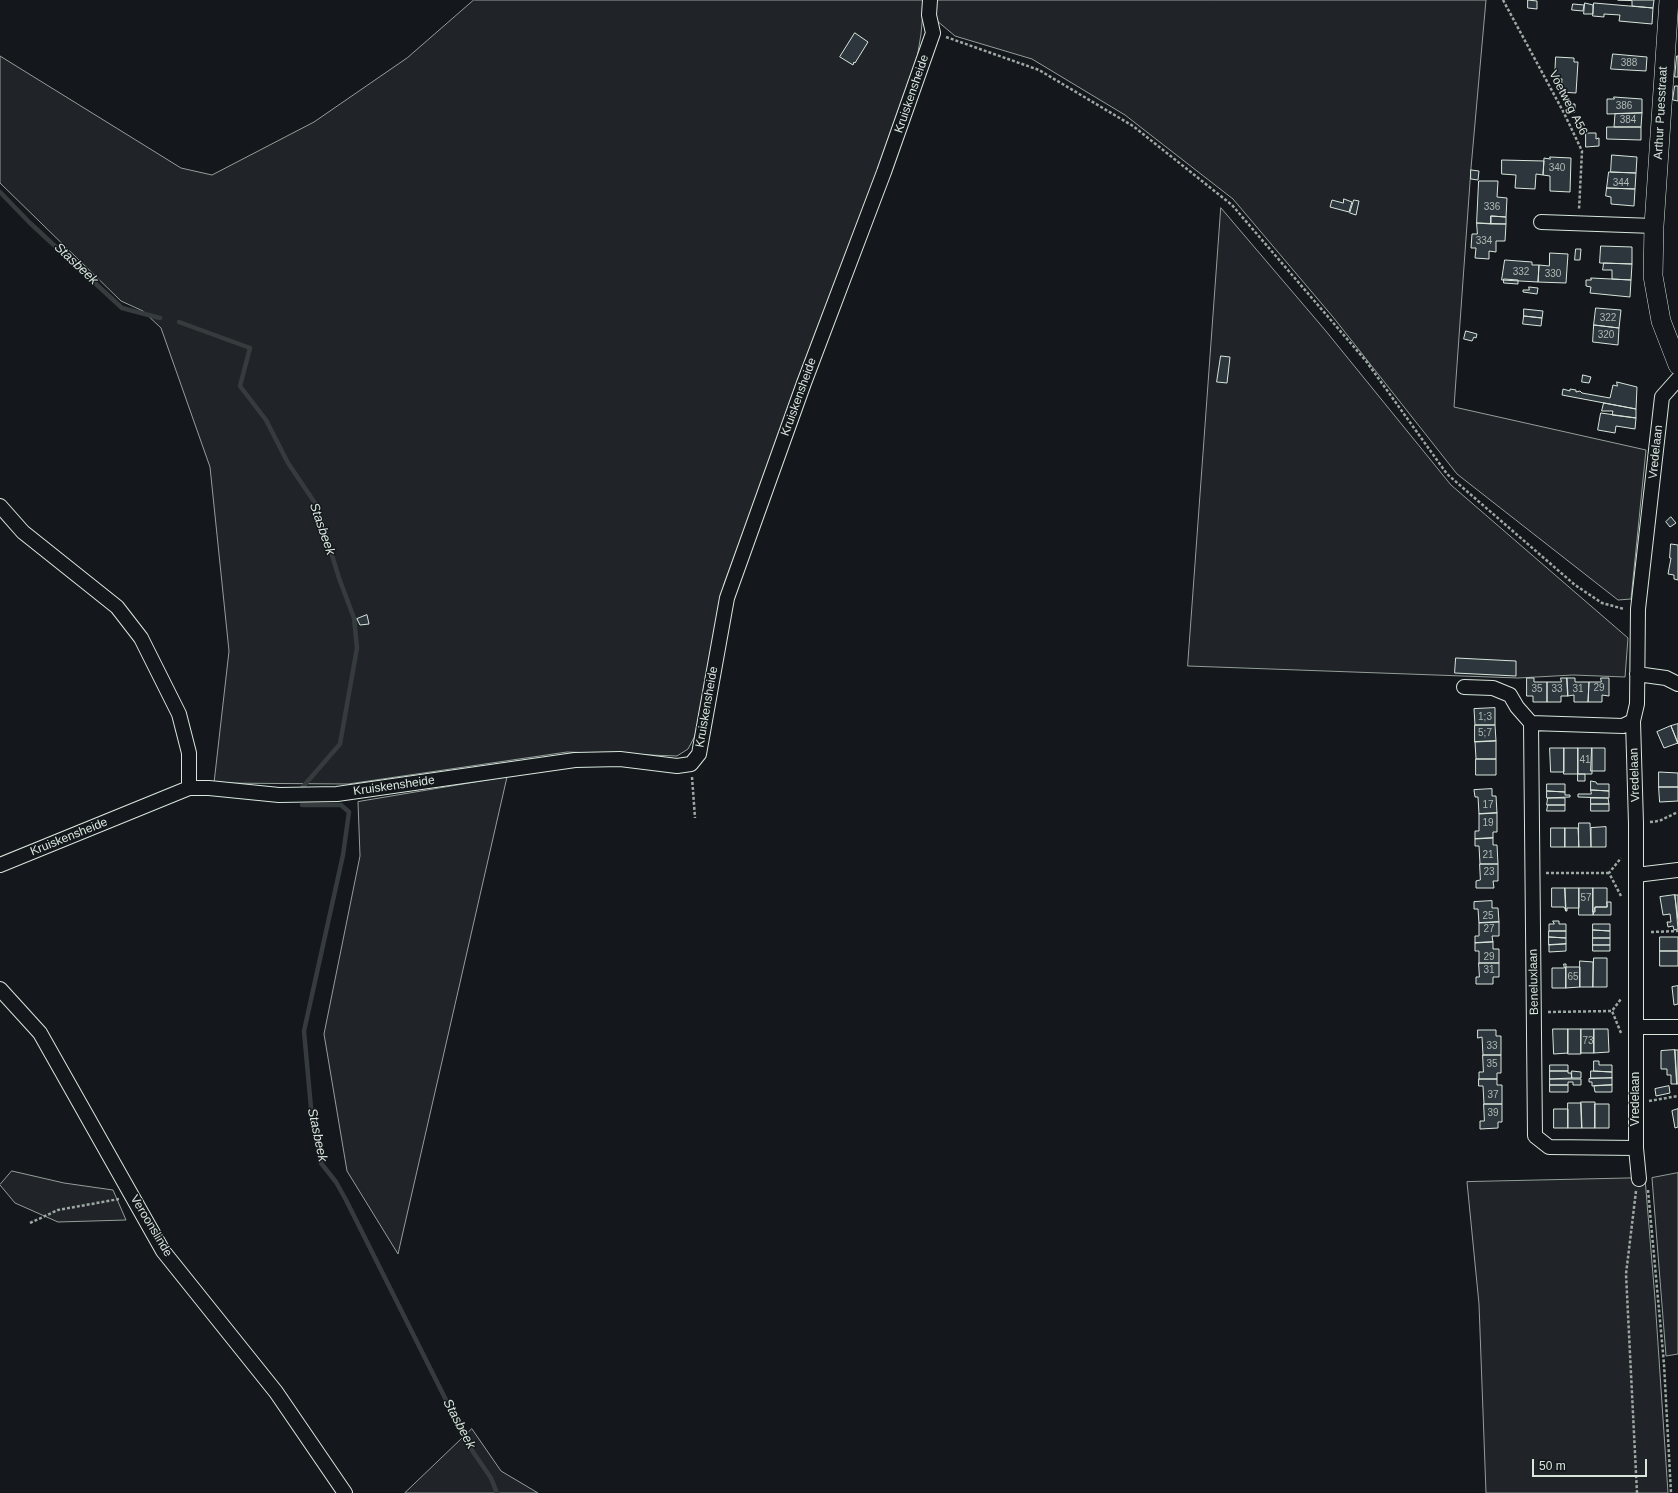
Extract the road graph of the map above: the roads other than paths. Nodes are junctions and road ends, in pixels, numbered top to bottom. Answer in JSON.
{"nodes":[{"id":1,"x":930,"y":0,"type":"edge"},
{"id":2,"x":1669,"y":0,"type":"edge"},
{"id":3,"x":1541,"y":222,"type":"dead end"},
{"id":4,"x":1654,"y":226,"type":"junction"},
{"id":5,"x":1678,"y":365,"type":"edge"},
{"id":6,"x":1678,"y":379,"type":"edge"},
{"id":7,"x":0,"y":506,"type":"edge"},
{"id":8,"x":1637,"y":674,"type":"junction"},
{"id":9,"x":1678,"y":684,"type":"edge"},
{"id":10,"x":1464,"y":687,"type":"dead end"},
{"id":11,"x":1633,"y":721,"type":"junction"},
{"id":12,"x":1531,"y":723,"type":"junction"},
{"id":13,"x":189,"y":788,"type":"junction"},
{"id":14,"x":0,"y":865,"type":"edge"},
{"id":15,"x":1678,"y":870,"type":"edge"},
{"id":16,"x":1636,"y":875,"type":"junction"},
{"id":17,"x":0,"y":989,"type":"edge"},
{"id":18,"x":1636,"y":1027,"type":"junction"},
{"id":19,"x":1678,"y":1027,"type":"edge"},
{"id":20,"x":1636,"y":1148,"type":"junction"},
{"id":21,"x":1639,"y":1179,"type":"road end"},
{"id":22,"x":345,"y":1493,"type":"edge"}],
"edges":[{"from":1,"to":13,"type":"street","name":"Kruiskensheide"},
{"from":2,"to":4,"type":"street","name":"Arthur Puesstraat"},
{"from":3,"to":4,"type":"street"},
{"from":4,"to":5,"type":"street","name":"Arthur Puesstraat"},
{"from":6,"to":8,"type":"street","name":"Vredelaan"},
{"from":7,"to":13,"type":"street"},
{"from":8,"to":9,"type":"street"},
{"from":8,"to":11,"type":"street","name":"Vredelaan"},
{"from":10,"to":12,"type":"street"},
{"from":11,"to":12,"type":"street"},
{"from":11,"to":16,"type":"street","name":"Vredelaan"},
{"from":12,"to":20,"type":"street","name":"Beneluxlaan"},
{"from":13,"to":14,"type":"street","name":"Kruiskensheide"},
{"from":15,"to":16,"type":"street"},
{"from":16,"to":18,"type":"street","name":"Vredelaan"},
{"from":17,"to":22,"type":"street","name":"Veroonslinde"},
{"from":18,"to":19,"type":"street"},
{"from":18,"to":20,"type":"street","name":"Vredelaan"},
{"from":20,"to":21,"type":"street","name":"Vredelaan"}]}
